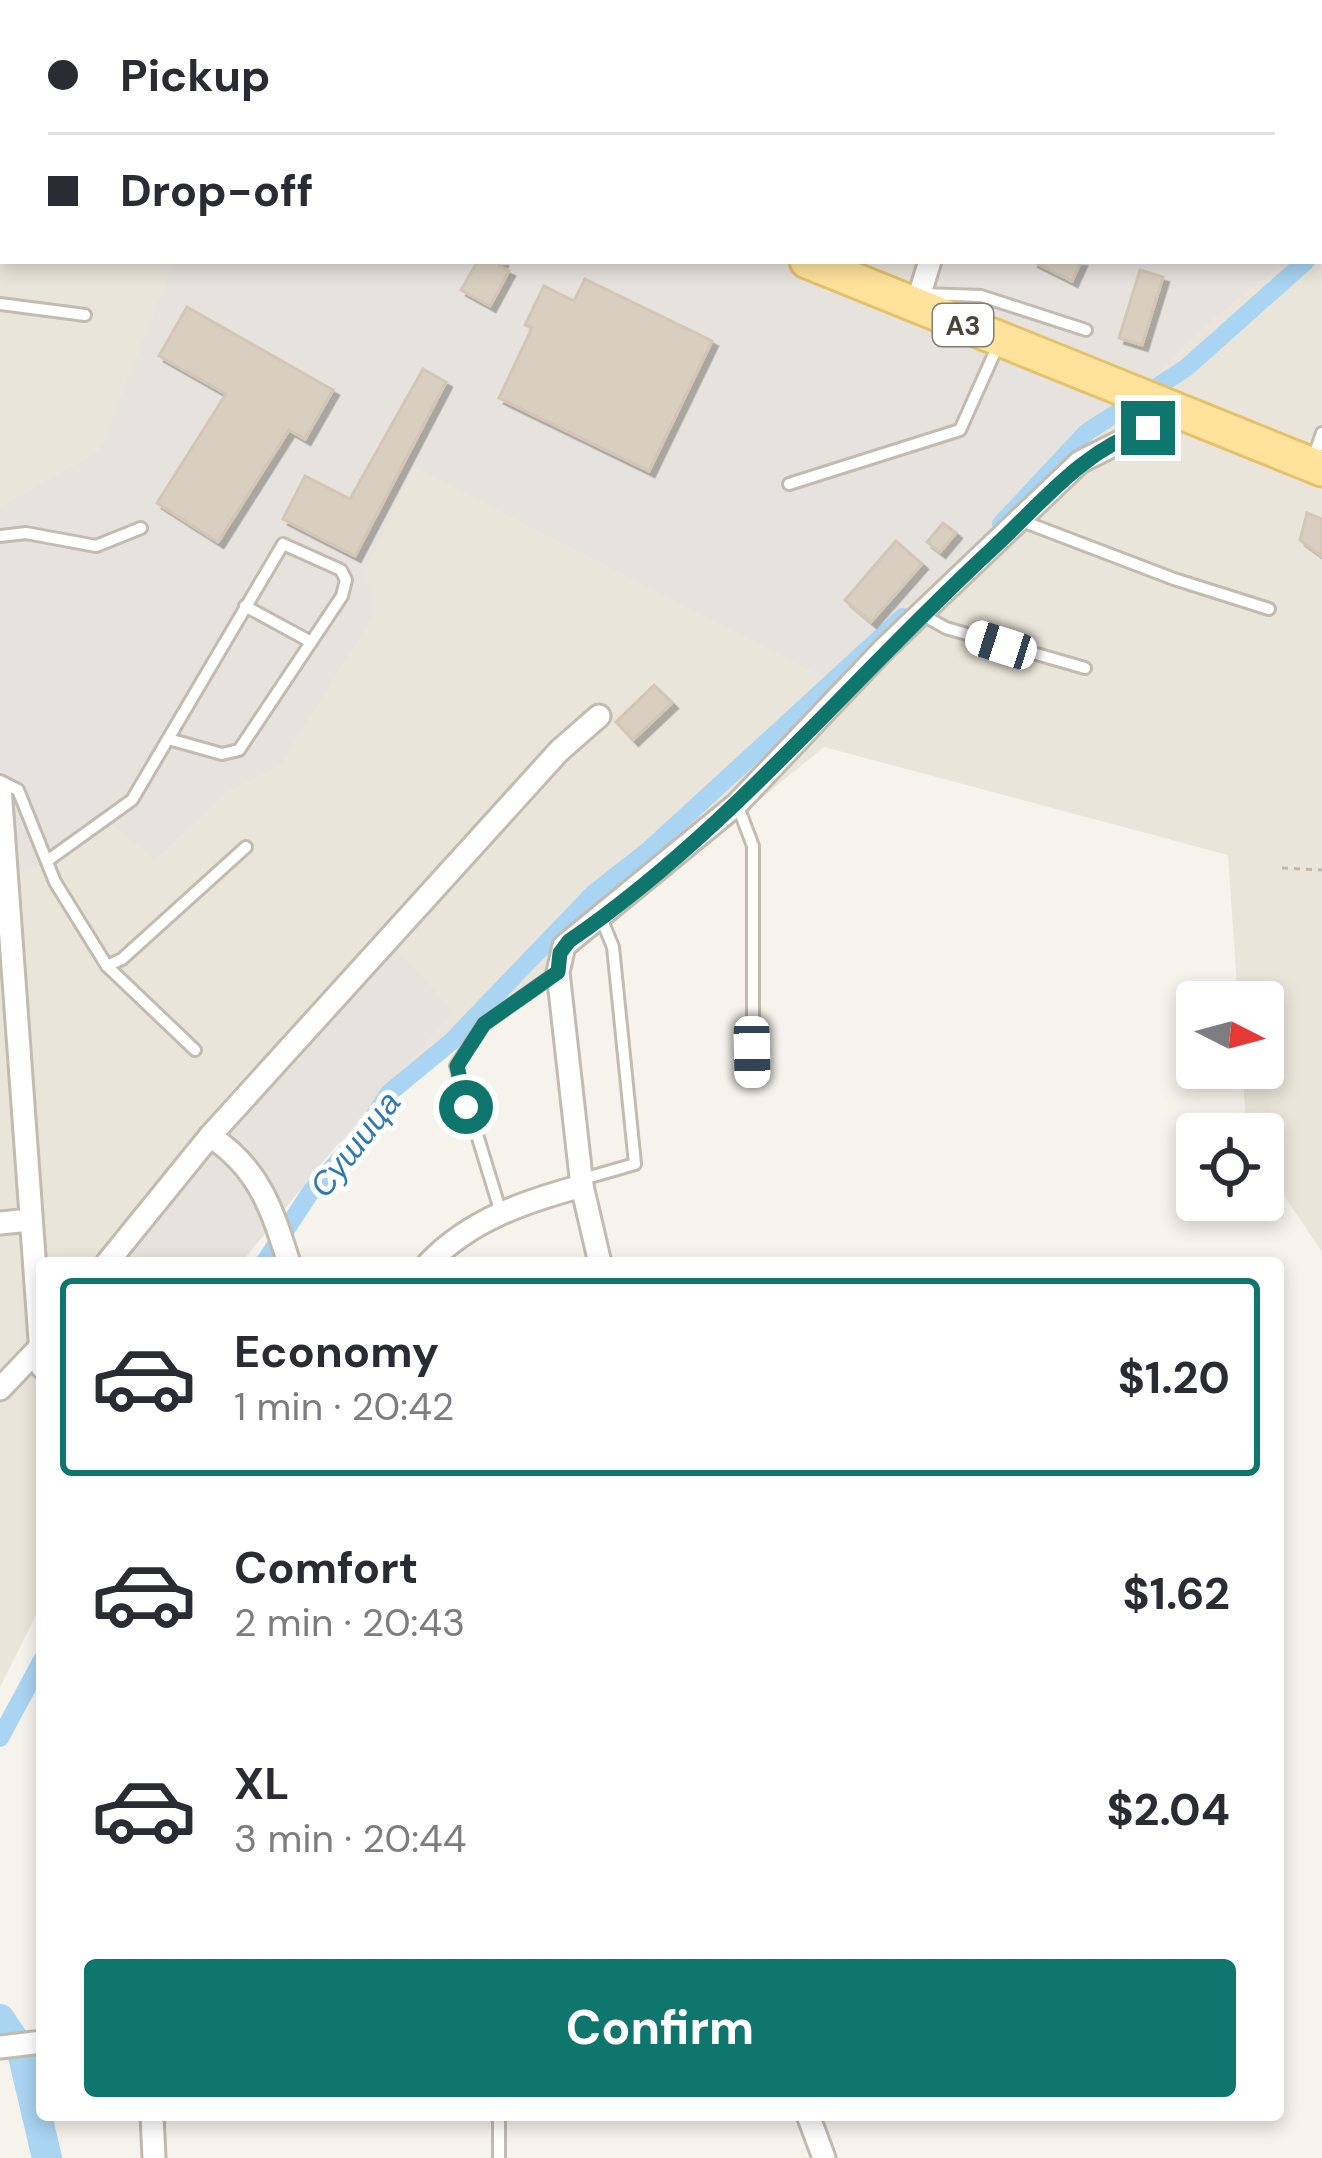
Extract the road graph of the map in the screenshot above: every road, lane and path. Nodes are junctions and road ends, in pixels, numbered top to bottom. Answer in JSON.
{"nodes":[{"id":1,"x":816,"y":264,"type":"edge"},
{"id":2,"x":929,"y":264,"type":"edge"},
{"id":3,"x":918,"y":300,"type":"junction"},
{"id":4,"x":0,"y":304,"type":"edge"},
{"id":5,"x":85,"y":315,"type":"dead end"},
{"id":6,"x":1086,"y":330,"type":"dead end"},
{"id":7,"x":1000,"y":340,"type":"junction"},
{"id":8,"x":1163,"y":405,"type":"junction"},
{"id":9,"x":1318,"y":456,"type":"edge"},
{"id":10,"x":789,"y":484,"type":"dead end"},
{"id":11,"x":1022,"y":521,"type":"junction"},
{"id":12,"x":141,"y":528,"type":"dead end"},
{"id":13,"x":0,"y":536,"type":"edge"},
{"id":14,"x":245,"y":606,"type":"junction"},
{"id":15,"x":1269,"y":609,"type":"dead end"},
{"id":16,"x":921,"y":614,"type":"junction"},
{"id":17,"x":310,"y":642,"type":"junction"},
{"id":18,"x":1085,"y":668,"type":"dead end"},
{"id":19,"x":599,"y":716,"type":"dead end"},
{"id":20,"x":172,"y":740,"type":"junction"},
{"id":21,"x":0,"y":784,"type":"edge"},
{"id":22,"x":737,"y":804,"type":"junction"},
{"id":23,"x":246,"y":847,"type":"dead end"},
{"id":24,"x":47,"y":861,"type":"junction"},
{"id":25,"x":1282,"y":868,"type":"dead end"},
{"id":26,"x":1322,"y":870,"type":"edge"},
{"id":27,"x":5,"y":901,"type":"edge"},
{"id":28,"x":601,"y":918,"type":"junction"},
{"id":29,"x":107,"y":966,"type":"junction"},
{"id":30,"x":558,"y":972,"type":"junction"},
{"id":31,"x":195,"y":1050,"type":"dead end"},
{"id":32,"x":753,"y":1080,"type":"dead end"},
{"id":33,"x":210,"y":1136,"type":"junction"},
{"id":34,"x":582,"y":1182,"type":"junction"},
{"id":35,"x":501,"y":1213,"type":"junction"},
{"id":36,"x":30,"y":1220,"type":"junction"},
{"id":37,"x":0,"y":1223,"type":"edge"},
{"id":38,"x":284,"y":1248,"type":"edge"},
{"id":39,"x":112,"y":1257,"type":"edge"},
{"id":40,"x":436,"y":1257,"type":"edge"},
{"id":41,"x":599,"y":1257,"type":"edge"},
{"id":42,"x":36,"y":1293,"type":"edge"},
{"id":43,"x":36,"y":1358,"type":"edge"},
{"id":44,"x":0,"y":1389,"type":"edge"},
{"id":45,"x":36,"y":2043,"type":"edge"},
{"id":46,"x":0,"y":2047,"type":"edge"},
{"id":47,"x":152,"y":2121,"type":"edge"},
{"id":48,"x":500,"y":2121,"type":"edge"},
{"id":49,"x":810,"y":2121,"type":"edge"},
{"id":50,"x":154,"y":2158,"type":"edge"},
{"id":51,"x":499,"y":2158,"type":"edge"},
{"id":52,"x":824,"y":2158,"type":"edge"}],
"edges":[{"from":1,"to":3,"type":"main road","number":"A3"},
{"from":2,"to":3,"type":"street"},
{"from":3,"to":6,"type":"lane"},
{"from":3,"to":7,"type":"main road","number":"A3"},
{"from":4,"to":5,"type":"lane"},
{"from":7,"to":8,"type":"main road","number":"A3"},
{"from":7,"to":10,"type":"lane"},
{"from":8,"to":9,"type":"main road","number":"A3"},
{"from":8,"to":11,"type":"street"},
{"from":11,"to":15,"type":"lane"},
{"from":11,"to":16,"type":"street"},
{"from":12,"to":13,"type":"lane"},
{"from":14,"to":17,"type":"lane"},
{"from":14,"to":17,"type":"lane"},
{"from":14,"to":20,"type":"lane"},
{"from":16,"to":18,"type":"lane"},
{"from":16,"to":22,"type":"street"},
{"from":17,"to":20,"type":"lane"},
{"from":19,"to":33,"type":"street"},
{"from":20,"to":24,"type":"lane"},
{"from":21,"to":24,"type":"lane"},
{"from":21,"to":27,"type":"street"},
{"from":22,"to":28,"type":"street"},
{"from":22,"to":32,"type":"lane"},
{"from":23,"to":29,"type":"lane"},
{"from":24,"to":29,"type":"lane"},
{"from":25,"to":26,"type":"path"},
{"from":27,"to":36,"type":"street"},
{"from":28,"to":30,"type":"street"},
{"from":28,"to":34,"type":"lane"},
{"from":29,"to":31,"type":"lane"},
{"from":30,"to":34,"type":"street"},
{"from":30,"to":35,"type":"lane"},
{"from":33,"to":38,"type":"street"},
{"from":33,"to":39,"type":"street"},
{"from":34,"to":35,"type":"street"},
{"from":34,"to":41,"type":"street"},
{"from":35,"to":40,"type":"street"},
{"from":36,"to":37,"type":"street"},
{"from":36,"to":42,"type":"street"},
{"from":43,"to":44,"type":"street"},
{"from":45,"to":46,"type":"street"},
{"from":47,"to":50,"type":"street"},
{"from":48,"to":51,"type":"lane"},
{"from":49,"to":52,"type":"street"}]}
